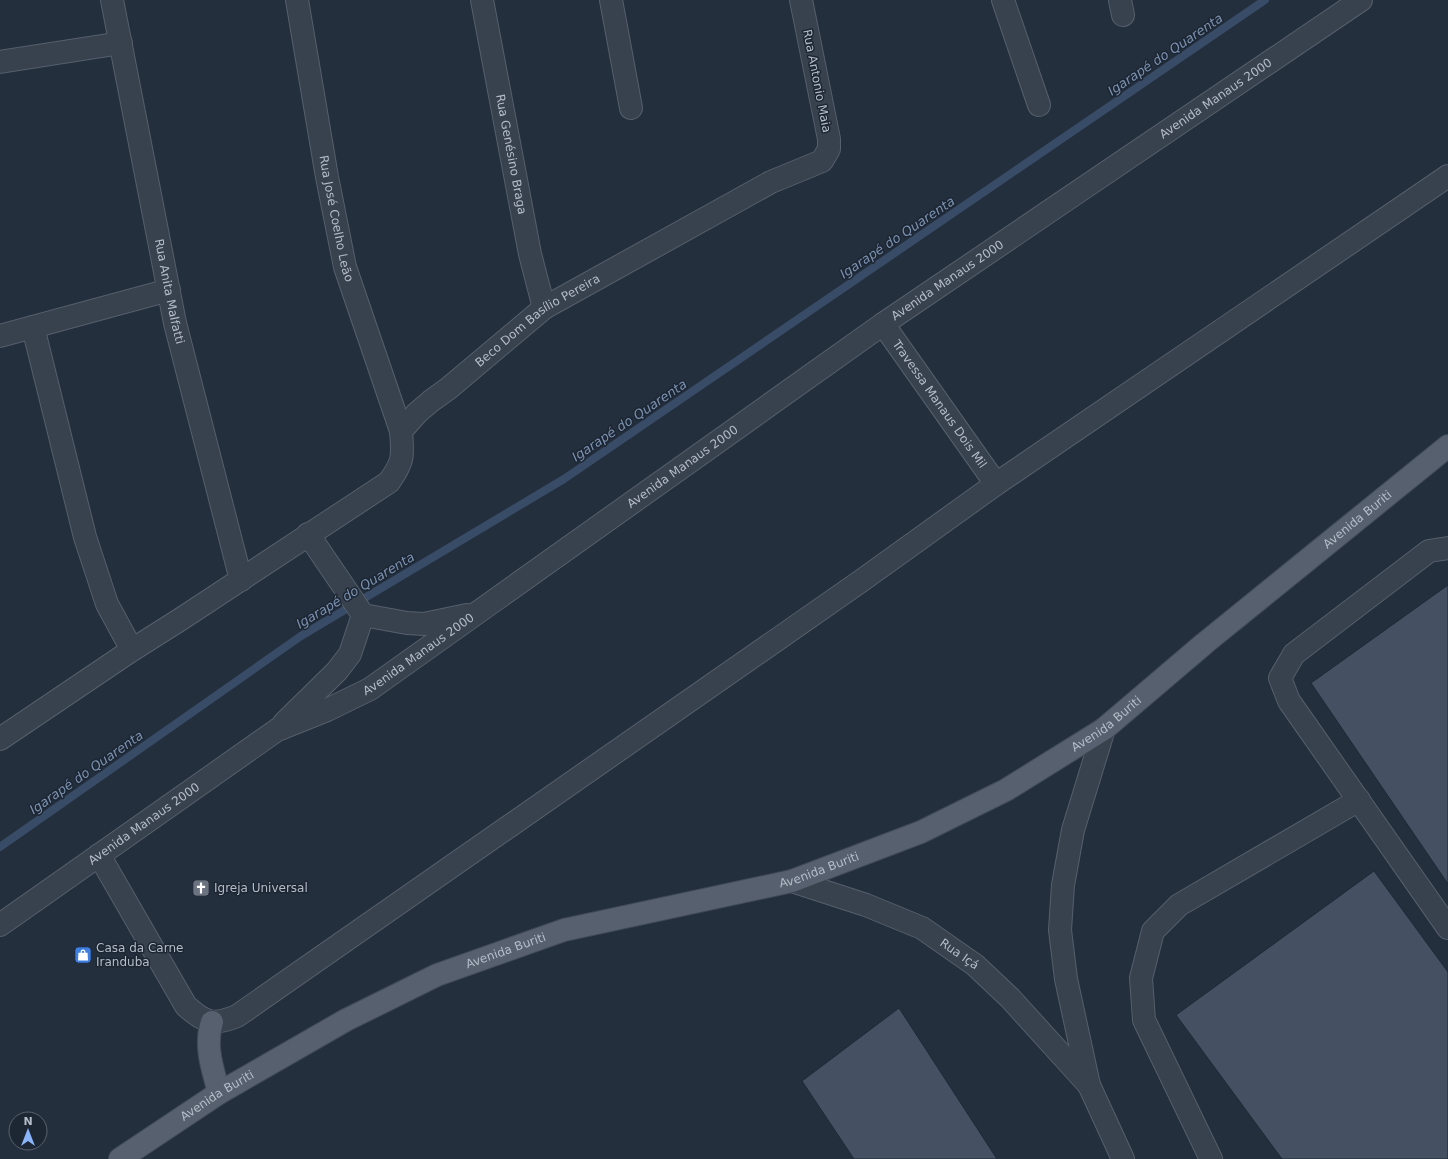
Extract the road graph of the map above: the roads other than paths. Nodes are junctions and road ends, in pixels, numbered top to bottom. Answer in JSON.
{"nodes":[{"id":1,"x":112,"y":0,"type":"edge"},
{"id":2,"x":297,"y":0,"type":"edge"},
{"id":3,"x":482,"y":0,"type":"edge"},
{"id":4,"x":610,"y":0,"type":"edge"},
{"id":5,"x":801,"y":0,"type":"edge"},
{"id":6,"x":1003,"y":0,"type":"edge"},
{"id":7,"x":1361,"y":0,"type":"edge"},
{"id":8,"x":121,"y":43,"type":"junction"},
{"id":9,"x":0,"y":62,"type":"edge"},
{"id":10,"x":1039,"y":105,"type":"dead end"},
{"id":11,"x":631,"y":108,"type":"dead end"},
{"id":12,"x":822,"y":161,"type":"joint"},
{"id":13,"x":1448,"y":176,"type":"edge"},
{"id":14,"x":169,"y":290,"type":"junction"},
{"id":15,"x":544,"y":308,"type":"junction"},
{"id":16,"x":884,"y":324,"type":"junction"},
{"id":17,"x":33,"y":327,"type":"junction"},
{"id":18,"x":0,"y":336,"type":"edge"},
{"id":19,"x":401,"y":431,"type":"junction"},
{"id":20,"x":1448,"y":446,"type":"edge"},
{"id":21,"x":996,"y":484,"type":"junction"},
{"id":22,"x":308,"y":534,"type":"junction"},
{"id":23,"x":1448,"y":548,"type":"edge"},
{"id":24,"x":241,"y":580,"type":"junction"},
{"id":25,"x":360,"y":611,"type":"junction"},
{"id":26,"x":475,"y":613,"type":"junction"},
{"id":27,"x":132,"y":650,"type":"junction"},
{"id":28,"x":1104,"y":729,"type":"junction"},
{"id":29,"x":277,"y":730,"type":"junction"},
{"id":30,"x":0,"y":738,"type":"edge"},
{"id":31,"x":1359,"y":800,"type":"junction"},
{"id":32,"x":99,"y":855,"type":"junction"},
{"id":33,"x":792,"y":881,"type":"junction"},
{"id":34,"x":0,"y":925,"type":"edge"},
{"id":35,"x":1448,"y":928,"type":"edge"},
{"id":36,"x":212,"y":1022,"type":"junction"},
{"id":37,"x":1089,"y":1085,"type":"junction"},
{"id":38,"x":219,"y":1093,"type":"junction"},
{"id":39,"x":129,"y":1156,"type":"edge"},
{"id":40,"x":1124,"y":1159,"type":"edge"},
{"id":41,"x":1211,"y":1159,"type":"edge"}],
"edges":[{"from":1,"to":8,"type":"street","name":"Rua Anita Malfatti"},
{"from":2,"to":19,"type":"street","name":"Rua José Coelho Leão"},
{"from":3,"to":15,"type":"street","name":"Rua Genésino Braga"},
{"from":4,"to":11,"type":"street"},
{"from":5,"to":12,"type":"street","name":"Rua Antonio Maia"},
{"from":6,"to":10,"type":"street"},
{"from":7,"to":16,"type":"street","name":"Avenida Manaus 2000"},
{"from":8,"to":9,"type":"street"},
{"from":8,"to":14,"type":"street","name":"Rua Anita Malfatti"},
{"from":12,"to":15,"type":"street","name":"Beco Dom Basílio Pereira"},
{"from":13,"to":21,"type":"street"},
{"from":14,"to":17,"type":"street"},
{"from":14,"to":24,"type":"street","name":"Rua Anita Malfatti"},
{"from":15,"to":19,"type":"street","name":"Beco Dom Basílio Pereira"},
{"from":16,"to":21,"type":"street","name":"Travessa Manaus Dois Mil"},
{"from":16,"to":26,"type":"street","name":"Avenida Manaus 2000"},
{"from":17,"to":18,"type":"street"},
{"from":17,"to":27,"type":"street"},
{"from":19,"to":22,"type":"street"},
{"from":20,"to":28,"type":"main road","name":"Avenida Buriti"},
{"from":21,"to":36,"type":"street"},
{"from":22,"to":24,"type":"street"},
{"from":22,"to":25,"type":"street"},
{"from":23,"to":31,"type":"street"},
{"from":24,"to":27,"type":"street"},
{"from":25,"to":26,"type":"street"},
{"from":25,"to":29,"type":"street"},
{"from":26,"to":29,"type":"street","name":"Avenida Manaus 2000"},
{"from":27,"to":30,"type":"street"},
{"from":28,"to":33,"type":"main road","name":"Avenida Buriti"},
{"from":28,"to":37,"type":"street","name":"Rua Içá"},
{"from":29,"to":32,"type":"street","name":"Avenida Manaus 2000"},
{"from":31,"to":35,"type":"street"},
{"from":31,"to":41,"type":"street"},
{"from":32,"to":34,"type":"street","name":"Avenida Manaus 2000"},
{"from":32,"to":36,"type":"street"},
{"from":33,"to":37,"type":"street","name":"Rua Içá"},
{"from":33,"to":38,"type":"main road","name":"Avenida Buriti"},
{"from":36,"to":38,"type":"main road"},
{"from":37,"to":40,"type":"street","name":"Rua Içá"},
{"from":38,"to":39,"type":"main road","name":"Avenida Buriti"}]}
